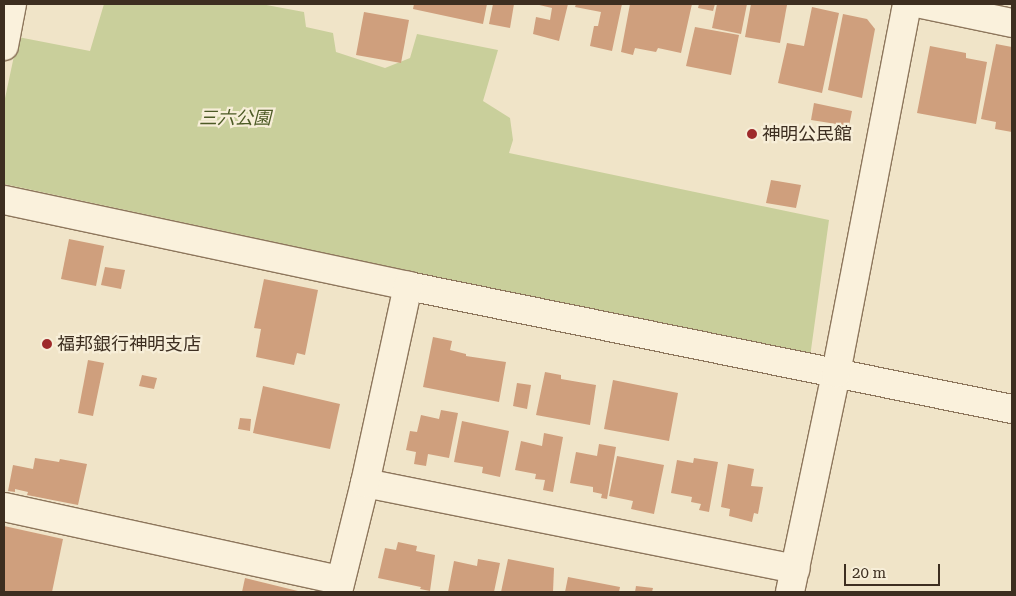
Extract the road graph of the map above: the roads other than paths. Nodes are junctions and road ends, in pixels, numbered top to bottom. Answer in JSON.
{"nodes":[{"id":1,"x":906,"y":4,"type":"edge"},
{"id":2,"x":921,"y":4,"type":"edge"},
{"id":3,"x":1012,"y":23,"type":"edge"},
{"id":4,"x":4,"y":200,"type":"edge"},
{"id":5,"x":408,"y":286,"type":"junction"},
{"id":6,"x":836,"y":373,"type":"junction"},
{"id":7,"x":1012,"y":409,"type":"edge"},
{"id":8,"x":365,"y":483,"type":"junction"},
{"id":9,"x":4,"y":507,"type":"edge"},
{"id":10,"x":793,"y":580,"type":"edge"},
{"id":11,"x":339,"y":586,"type":"edge"}],
"edges":[{"from":1,"to":6,"type":"street"},
{"from":2,"to":3,"type":"street"},
{"from":4,"to":5,"type":"street"},
{"from":5,"to":6,"type":"street"},
{"from":5,"to":8,"type":"street"},
{"from":6,"to":7,"type":"street"},
{"from":6,"to":10,"type":"street"},
{"from":8,"to":10,"type":"street"},
{"from":8,"to":11,"type":"street"},
{"from":9,"to":11,"type":"street"}]}
